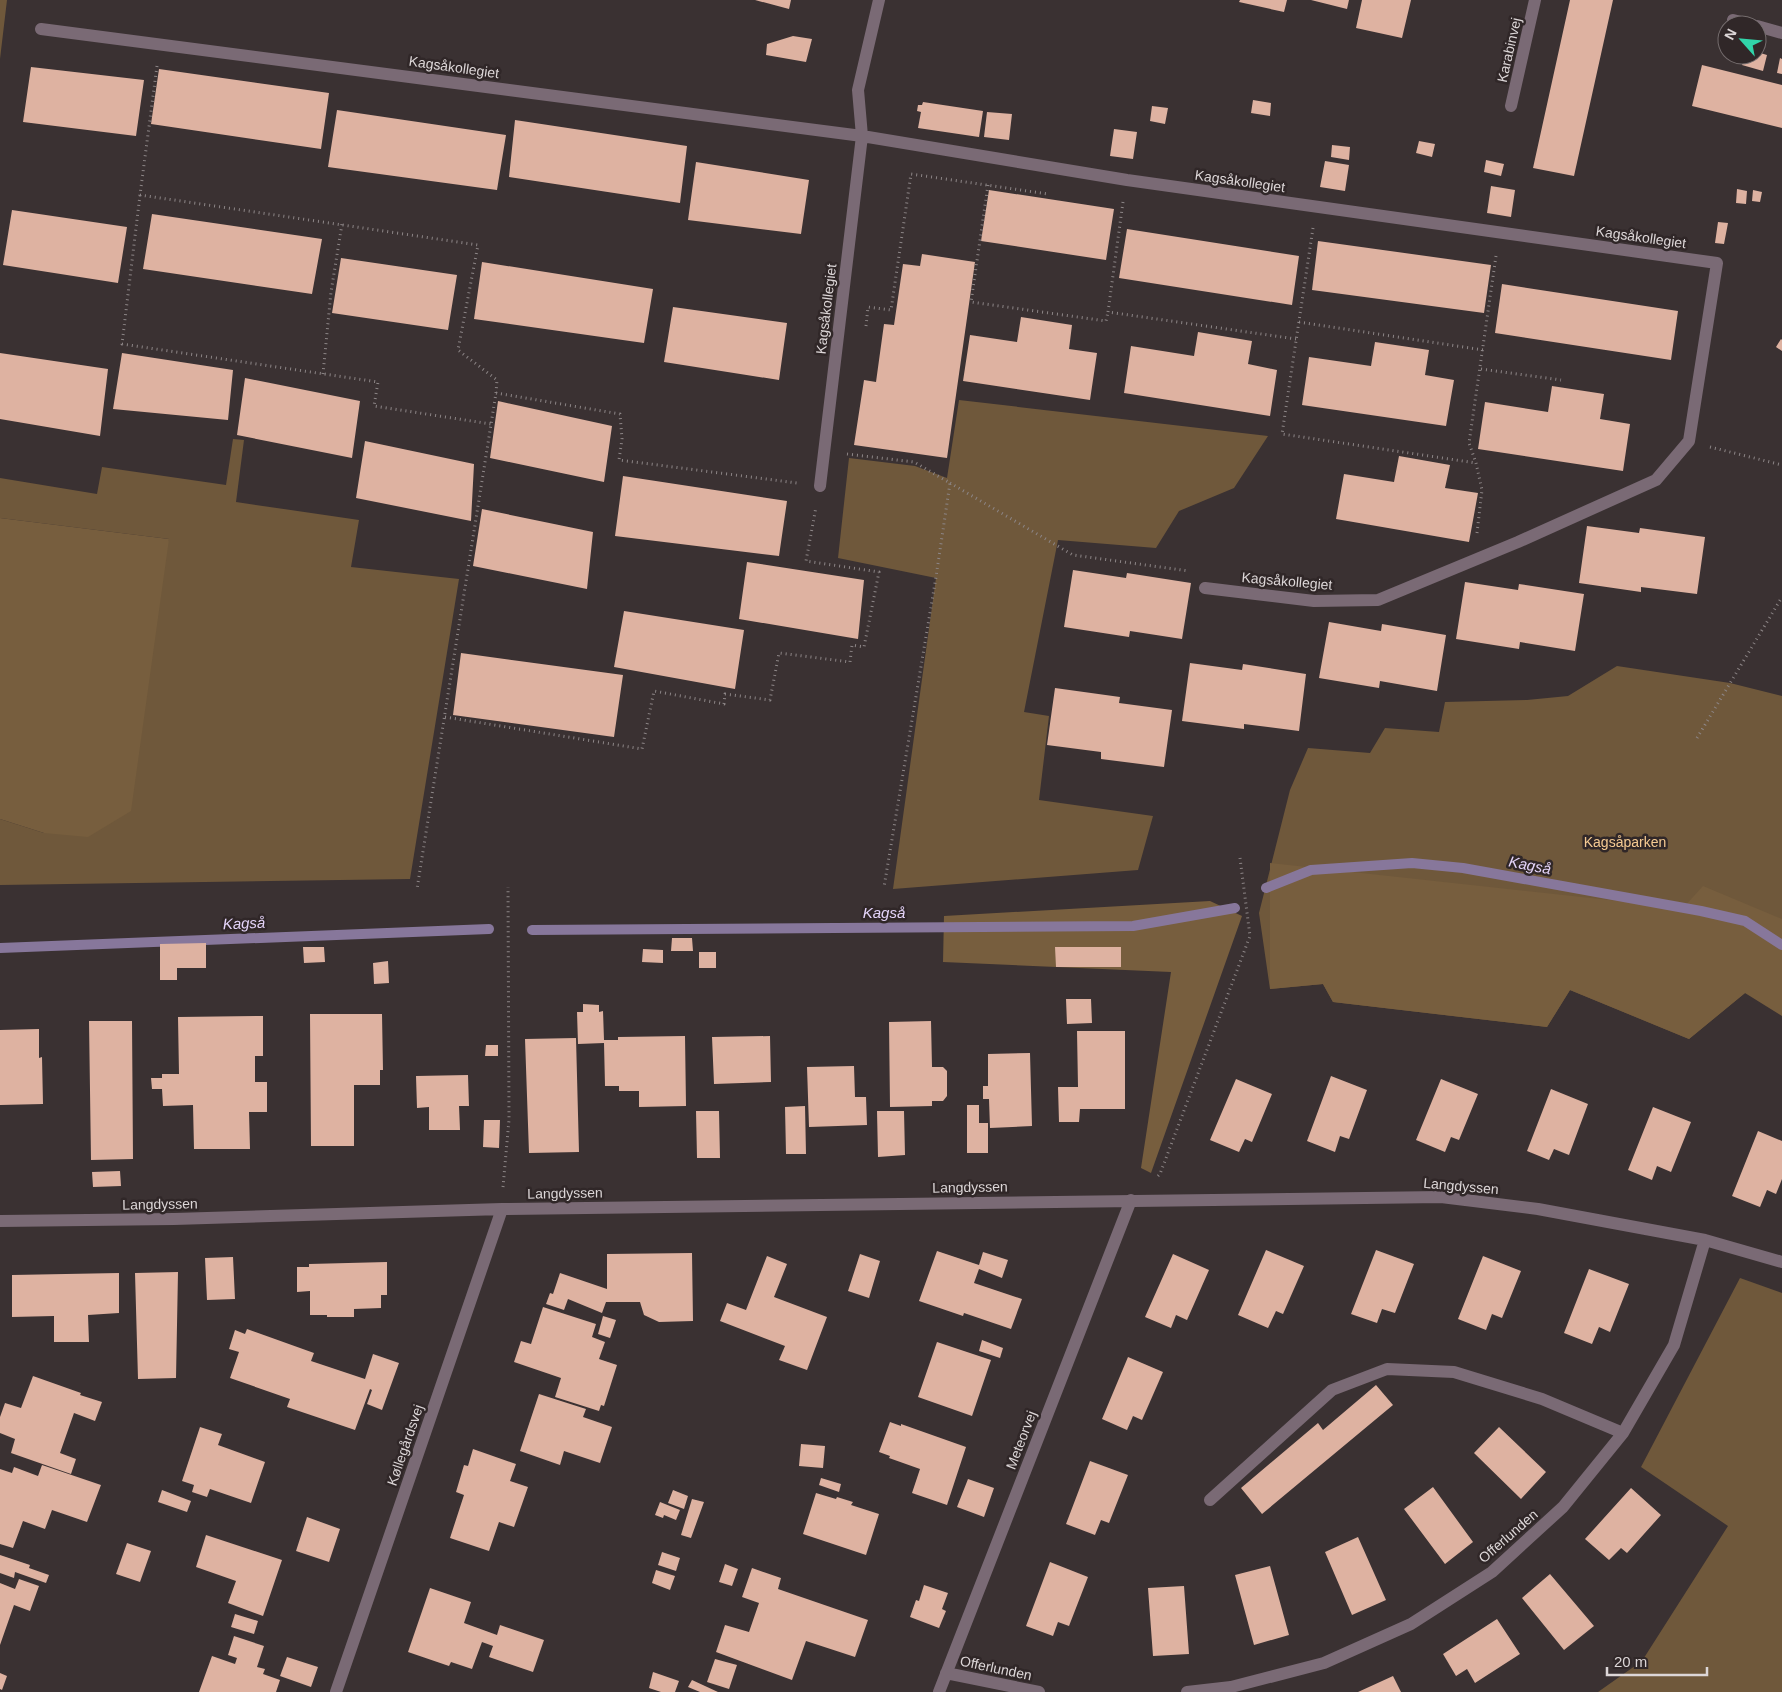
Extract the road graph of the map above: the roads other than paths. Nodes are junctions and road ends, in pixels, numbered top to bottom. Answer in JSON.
{"nodes":[{"id":1,"x":879,"y":0,"type":"edge"},
{"id":2,"x":1535,"y":0,"type":"edge"},
{"id":3,"x":41,"y":28,"type":"dead end"},
{"id":4,"x":1767,"y":29,"type":"edge"},
{"id":5,"x":1782,"y":33,"type":"edge"},
{"id":6,"x":1511,"y":106,"type":"dead end"},
{"id":7,"x":862,"y":136,"type":"junction"},
{"id":8,"x":820,"y":486,"type":"road end"},
{"id":9,"x":1205,"y":588,"type":"road end"},
{"id":10,"x":1131,"y":1200,"type":"junction"},
{"id":11,"x":502,"y":1209,"type":"junction"},
{"id":12,"x":0,"y":1220,"type":"edge"},
{"id":13,"x":1705,"y":1240,"type":"junction"},
{"id":14,"x":1782,"y":1262,"type":"edge"},
{"id":15,"x":1623,"y":1433,"type":"junction"},
{"id":16,"x":1210,"y":1500,"type":"dead end"},
{"id":17,"x":946,"y":1673,"type":"junction"},
{"id":18,"x":336,"y":1692,"type":"edge"},
{"id":19,"x":939,"y":1692,"type":"edge"},
{"id":20,"x":1039,"y":1692,"type":"edge"},
{"id":21,"x":1188,"y":1692,"type":"edge"}],
"edges":[{"from":1,"to":7,"type":"street","name":"Kagsåkollegiet"},
{"from":2,"to":6,"type":"street","name":"Karabinvej"},
{"from":3,"to":7,"type":"street","name":"Kagsåkollegiet"},
{"from":4,"to":5,"type":"street"},
{"from":7,"to":8,"type":"street","name":"Kagsåkollegiet"},
{"from":7,"to":9,"type":"street","name":"Kagsåkollegiet"},
{"from":10,"to":11,"type":"street","name":"Langdyssen"},
{"from":10,"to":13,"type":"street","name":"Langdyssen"},
{"from":10,"to":17,"type":"street","name":"Meteorvej"},
{"from":11,"to":12,"type":"street","name":"Langdyssen"},
{"from":11,"to":18,"type":"street","name":"Køllegårdsvej"},
{"from":13,"to":14,"type":"street","name":"Langdyssen"},
{"from":13,"to":15,"type":"street","name":"Offerlunden"},
{"from":15,"to":16,"type":"street"},
{"from":15,"to":21,"type":"street","name":"Offerlunden"},
{"from":17,"to":19,"type":"street","name":"Meteorvej"},
{"from":17,"to":20,"type":"street","name":"Offerlunden"}]}
